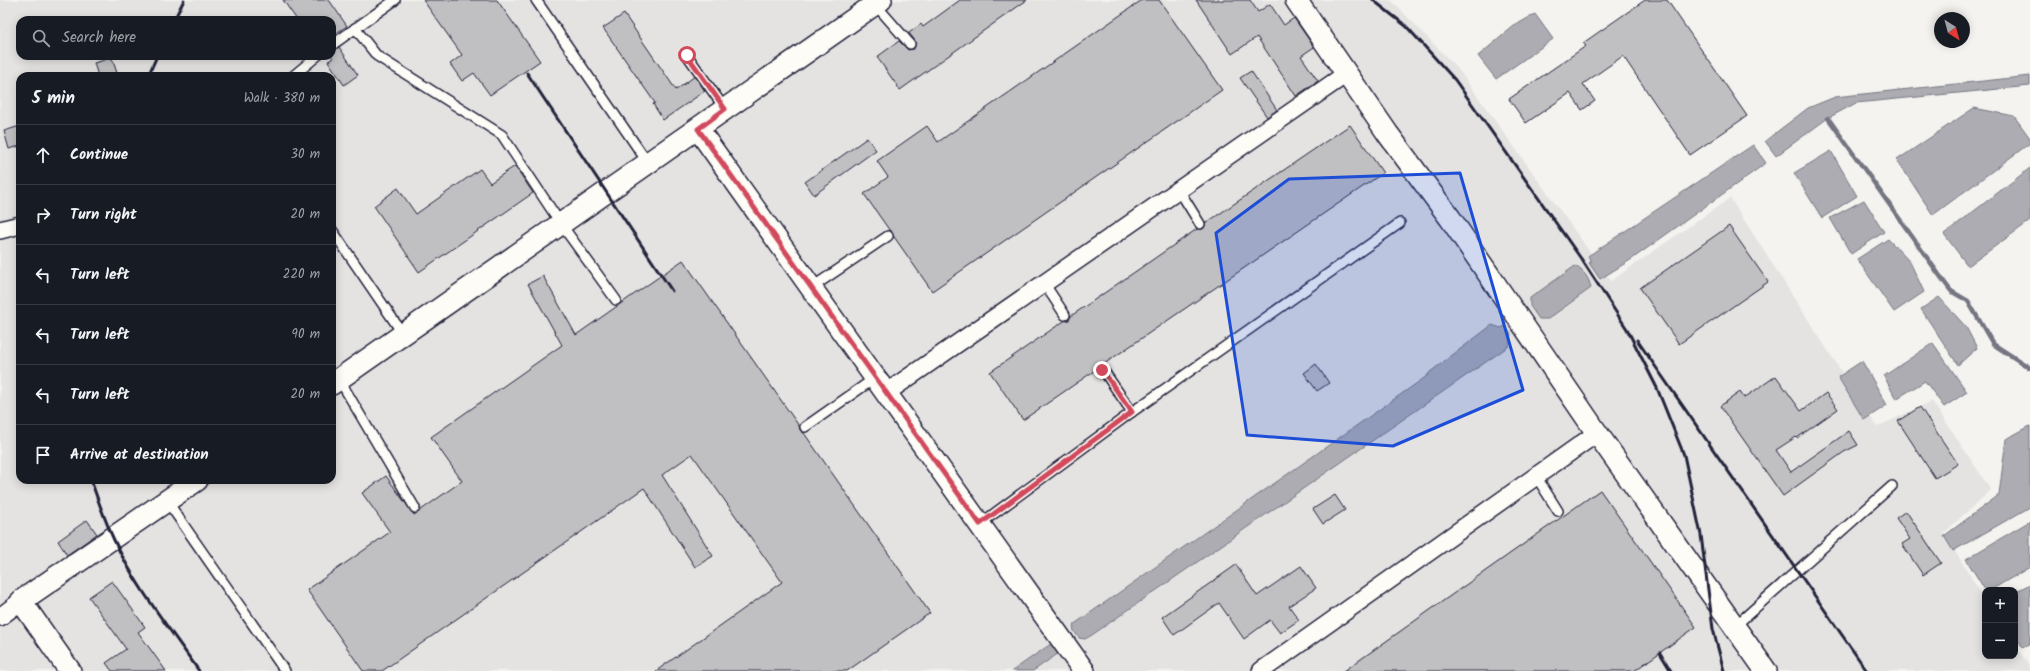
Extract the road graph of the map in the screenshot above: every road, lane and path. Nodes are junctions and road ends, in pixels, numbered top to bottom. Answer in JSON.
{"nodes":[{"id":1,"x":395,"y":0,"type":"edge"},
{"id":2,"x":536,"y":0,"type":"edge"},
{"id":3,"x":1296,"y":0,"type":"edge"},
{"id":4,"x":878,"y":2,"type":"edge"},
{"id":5,"x":356,"y":28,"type":"junction"},
{"id":6,"x":336,"y":42,"type":"edge"},
{"id":7,"x":910,"y":44,"type":"dead end"},
{"id":8,"x":687,"y":55,"type":"dead end"},
{"id":9,"x":312,"y":60,"type":"edge"},
{"id":10,"x":298,"y":72,"type":"edge"},
{"id":11,"x":1346,"y":74,"type":"junction"},
{"id":12,"x":725,"y":109,"type":"junction"},
{"id":13,"x":698,"y":129,"type":"junction"},
{"id":14,"x":648,"y":163,"type":"junction"},
{"id":15,"x":1179,"y":190,"type":"junction"},
{"id":16,"x":1400,"y":223,"type":"dead end"},
{"id":17,"x":561,"y":224,"type":"junction"},
{"id":18,"x":1200,"y":224,"type":"dead end"},
{"id":19,"x":16,"y":226,"type":"edge"},
{"id":20,"x":0,"y":230,"type":"edge"},
{"id":21,"x":336,"y":236,"type":"edge"},
{"id":22,"x":888,"y":236,"type":"dead end"},
{"id":23,"x":1044,"y":283,"type":"junction"},
{"id":24,"x":811,"y":288,"type":"junction"},
{"id":25,"x":616,"y":300,"type":"dead end"},
{"id":26,"x":1065,"y":314,"type":"dead end"},
{"id":27,"x":403,"y":334,"type":"junction"},
{"id":28,"x":1102,"y":370,"type":"dead end"},
{"id":29,"x":336,"y":381,"type":"edge"},
{"id":30,"x":880,"y":385,"type":"junction"},
{"id":31,"x":1132,"y":412,"type":"junction"},
{"id":32,"x":805,"y":427,"type":"dead end"},
{"id":33,"x":1597,"y":433,"type":"junction"},
{"id":34,"x":1536,"y":476,"type":"junction"},
{"id":35,"x":191,"y":484,"type":"edge"},
{"id":36,"x":1892,"y":486,"type":"dead end"},
{"id":37,"x":167,"y":501,"type":"junction"},
{"id":38,"x":415,"y":508,"type":"dead end"},
{"id":39,"x":1558,"y":510,"type":"dead end"},
{"id":40,"x":980,"y":524,"type":"junction"},
{"id":41,"x":21,"y":601,"type":"junction"},
{"id":42,"x":0,"y":617,"type":"edge"},
{"id":43,"x":1735,"y":626,"type":"junction"},
{"id":44,"x":70,"y":671,"type":"edge"},
{"id":45,"x":285,"y":671,"type":"edge"},
{"id":46,"x":1084,"y":671,"type":"edge"},
{"id":47,"x":1261,"y":671,"type":"edge"},
{"id":48,"x":1766,"y":671,"type":"edge"}],
"edges":[{"from":1,"to":5,"type":"lane"},
{"from":2,"to":14,"type":"lane"},
{"from":3,"to":11,"type":"street"},
{"from":4,"to":7,"type":"lane"},
{"from":4,"to":12,"type":"street"},
{"from":5,"to":6,"type":"lane"},
{"from":5,"to":17,"type":"lane"},
{"from":8,"to":12,"type":"lane"},
{"from":9,"to":10,"type":"lane"},
{"from":11,"to":15,"type":"street"},
{"from":11,"to":33,"type":"street"},
{"from":12,"to":13,"type":"street"},
{"from":13,"to":14,"type":"street"},
{"from":13,"to":24,"type":"street"},
{"from":14,"to":17,"type":"street"},
{"from":15,"to":18,"type":"lane"},
{"from":15,"to":23,"type":"street"},
{"from":16,"to":31,"type":"lane"},
{"from":17,"to":25,"type":"lane"},
{"from":17,"to":27,"type":"street"},
{"from":19,"to":20,"type":"street"},
{"from":21,"to":27,"type":"lane"},
{"from":22,"to":24,"type":"lane"},
{"from":23,"to":26,"type":"lane"},
{"from":23,"to":30,"type":"street"},
{"from":24,"to":30,"type":"street"},
{"from":27,"to":29,"type":"street"},
{"from":28,"to":31,"type":"lane"},
{"from":29,"to":38,"type":"lane"},
{"from":30,"to":32,"type":"lane"},
{"from":30,"to":40,"type":"street"},
{"from":31,"to":40,"type":"lane"},
{"from":33,"to":34,"type":"street"},
{"from":33,"to":43,"type":"street"},
{"from":34,"to":39,"type":"lane"},
{"from":34,"to":47,"type":"street"},
{"from":35,"to":37,"type":"street"},
{"from":36,"to":43,"type":"lane"},
{"from":37,"to":41,"type":"street"},
{"from":37,"to":45,"type":"lane"},
{"from":40,"to":46,"type":"street"},
{"from":41,"to":42,"type":"street"},
{"from":41,"to":44,"type":"street"},
{"from":43,"to":48,"type":"street"}]}
